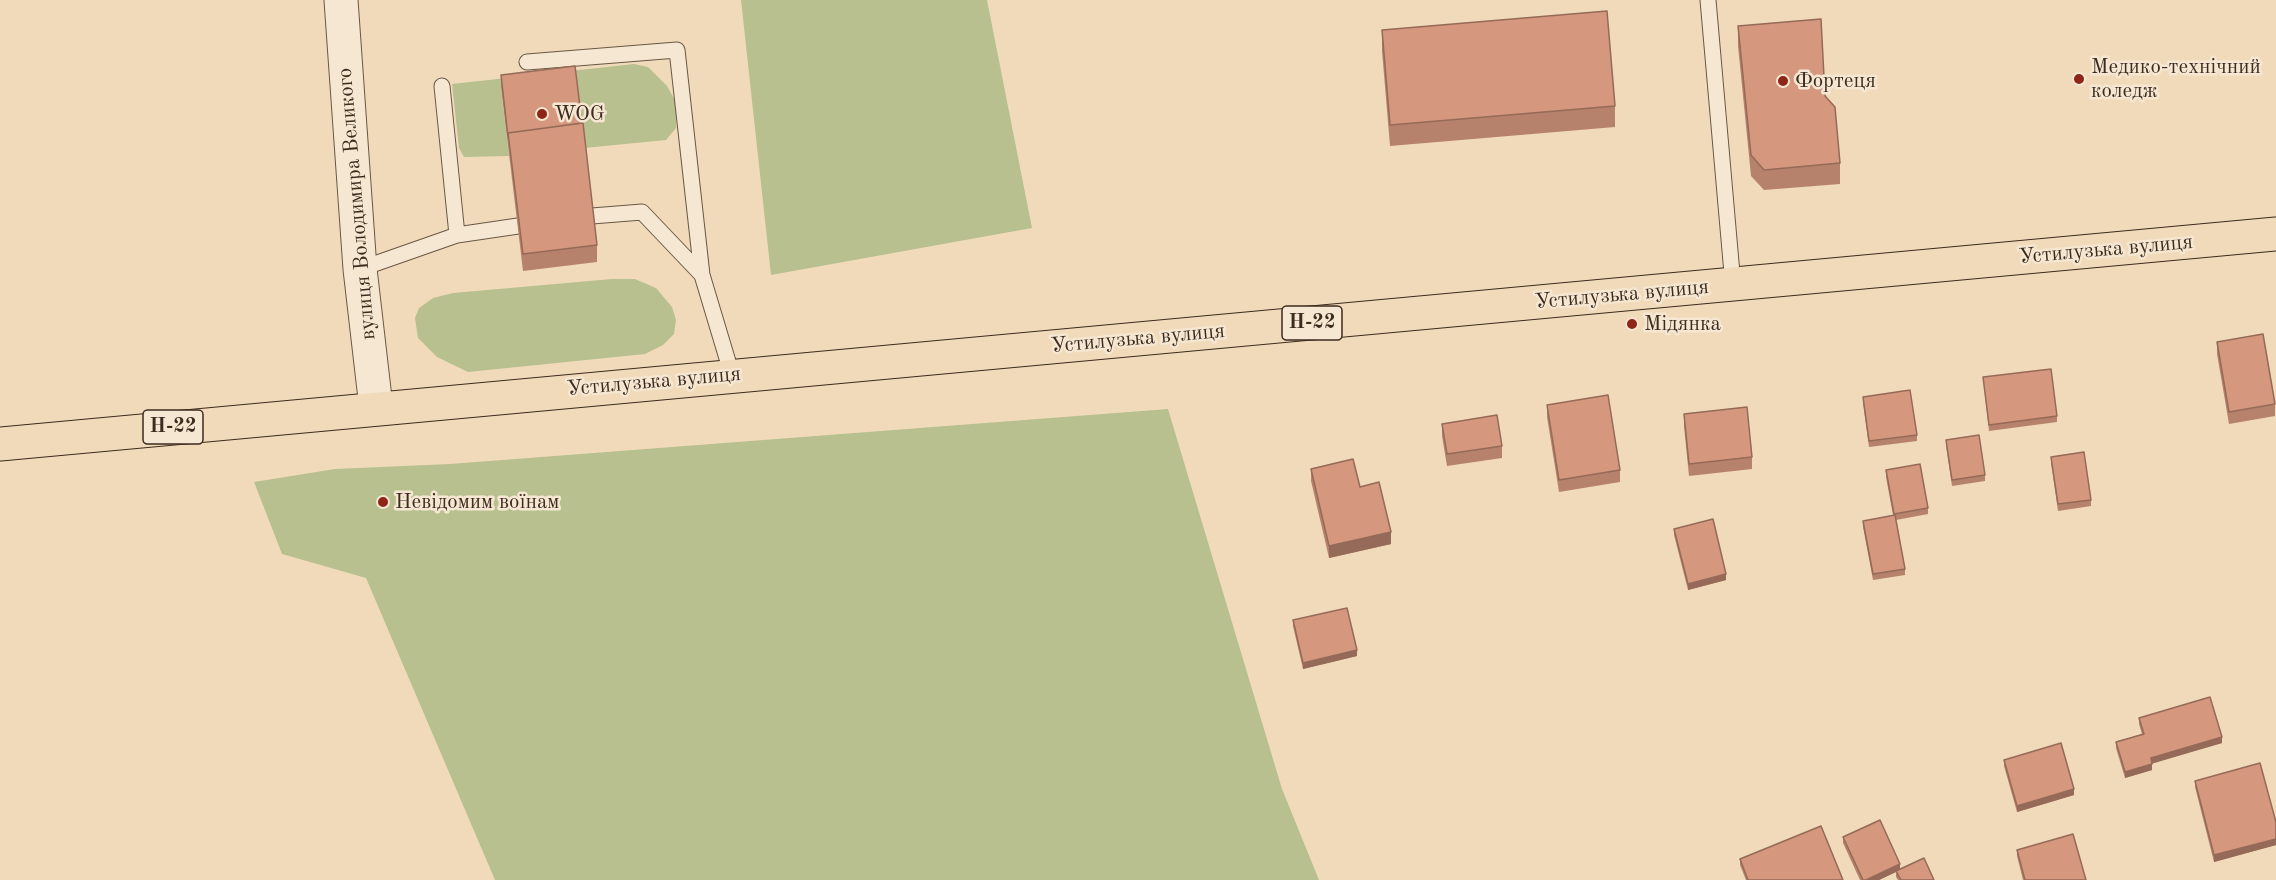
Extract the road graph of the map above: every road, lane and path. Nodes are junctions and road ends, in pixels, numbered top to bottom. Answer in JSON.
{"nodes":[{"id":1,"x":341,"y":0,"type":"edge"},
{"id":2,"x":1708,"y":0,"type":"edge"},
{"id":3,"x":526,"y":62,"type":"dead end"},
{"id":4,"x":442,"y":86,"type":"dead end"},
{"id":5,"x":592,"y":216,"type":"edge"},
{"id":6,"x":518,"y":226,"type":"edge"},
{"id":7,"x":2276,"y":234,"type":"edge"},
{"id":8,"x":457,"y":236,"type":"junction"},
{"id":9,"x":360,"y":269,"type":"junction"},
{"id":10,"x":702,"y":275,"type":"junction"},
{"id":11,"x":1733,"y":285,"type":"junction"},
{"id":12,"x":732,"y":375,"type":"junction"},
{"id":13,"x":376,"y":407,"type":"junction"},
{"id":14,"x":0,"y":444,"type":"edge"}],
"edges":[{"from":1,"to":9,"type":"street","name":"вулиця Володимира Великого"},
{"from":2,"to":11,"type":"lane"},
{"from":3,"to":10,"type":"lane"},
{"from":4,"to":8,"type":"lane"},
{"from":5,"to":10,"type":"lane"},
{"from":6,"to":8,"type":"lane"},
{"from":7,"to":11,"type":"main road","name":"Устилузька вулиця","number":"Н-22"},
{"from":8,"to":9,"type":"lane"},
{"from":9,"to":13,"type":"street","name":"вулиця Володимира Великого"},
{"from":10,"to":12,"type":"lane"},
{"from":11,"to":12,"type":"main road","name":"Устилузька вулиця","number":"Н-22"},
{"from":12,"to":13,"type":"main road","name":"Устилузька вулиця","number":"Н-22"},
{"from":13,"to":14,"type":"main road","name":"Устилузька вулиця","number":"Н-22"}]}
